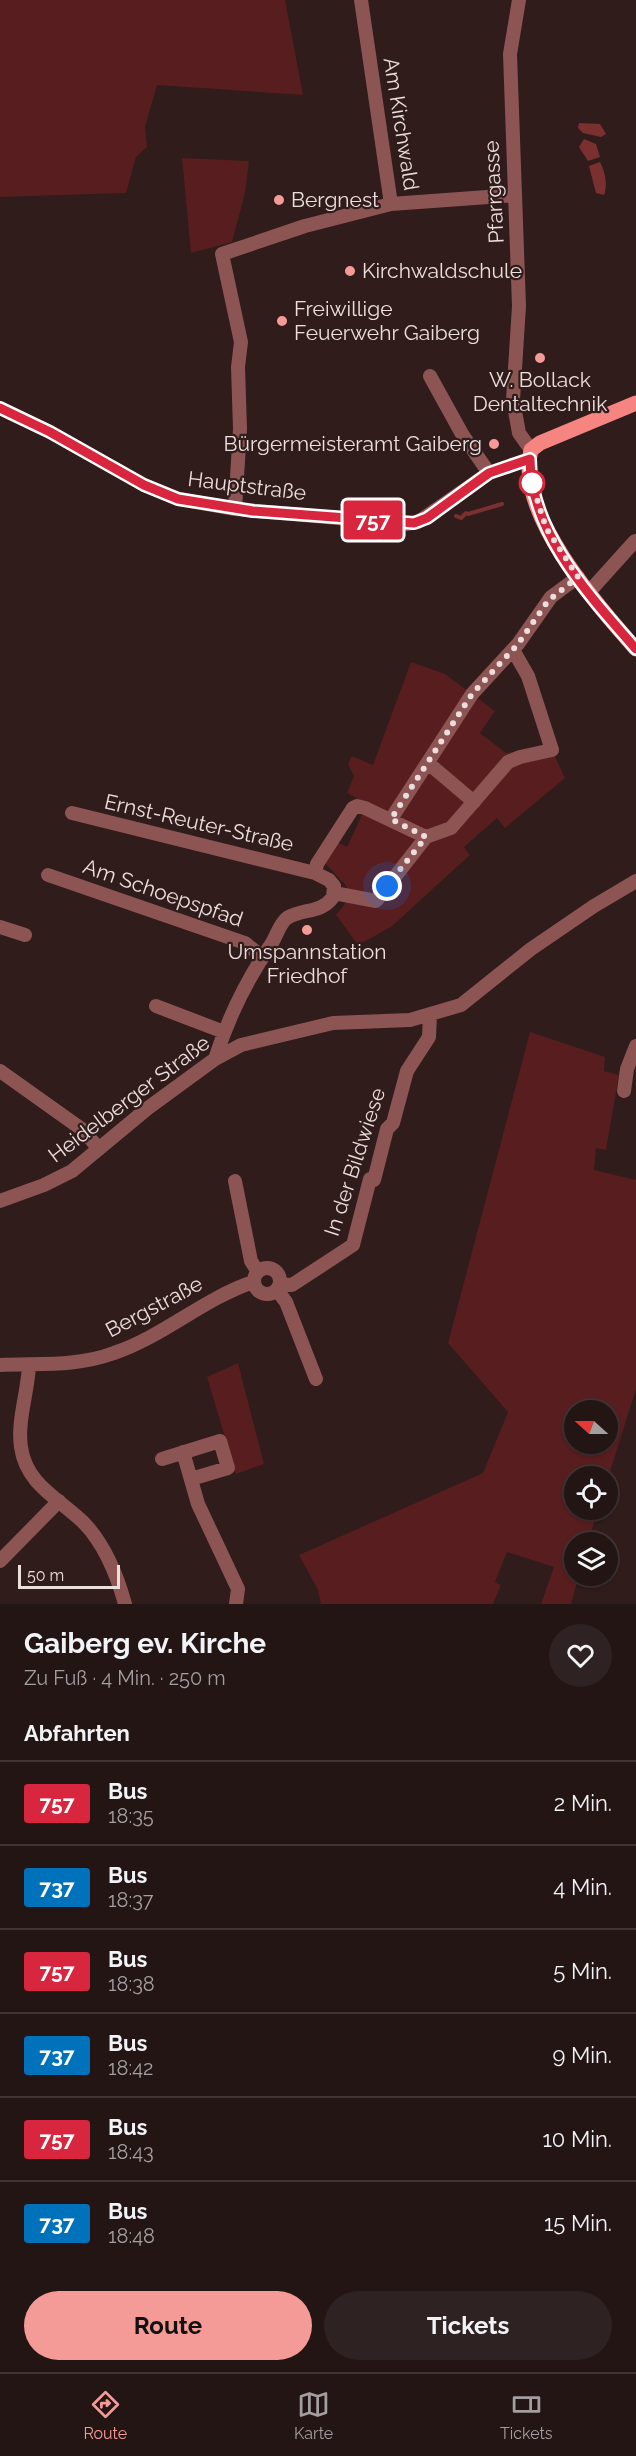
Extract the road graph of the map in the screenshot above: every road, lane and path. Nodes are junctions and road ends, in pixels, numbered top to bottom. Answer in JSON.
{"nodes":[{"id":1,"x":361,"y":0,"type":"edge"},
{"id":2,"x":519,"y":0,"type":"edge"},
{"id":3,"x":515,"y":195,"type":"junction"},
{"id":4,"x":391,"y":204,"type":"junction"},
{"id":5,"x":430,"y":376,"type":"dead end"},
{"id":6,"x":636,"y":403,"type":"edge"},
{"id":7,"x":0,"y":408,"type":"edge"},
{"id":8,"x":530,"y":454,"type":"junction"},
{"id":9,"x":489,"y":473,"type":"junction"},
{"id":10,"x":234,"y":509,"type":"junction"},
{"id":11,"x":635,"y":541,"type":"edge"},
{"id":12,"x":578,"y":577,"type":"junction"},
{"id":13,"x":589,"y":592,"type":"junction"},
{"id":14,"x":636,"y":649,"type":"edge"},
{"id":15,"x":513,"y":650,"type":"junction"},
{"id":16,"x":428,"y":763,"type":"junction"},
{"id":17,"x":474,"y":802,"type":"junction"},
{"id":18,"x":72,"y":813,"type":"dead end"},
{"id":19,"x":391,"y":819,"type":"junction"},
{"id":20,"x":426,"y":837,"type":"junction"},
{"id":21,"x":315,"y":873,"type":"junction"},
{"id":22,"x":48,"y":875,"type":"dead end"},
{"id":23,"x":636,"y":881,"type":"edge"},
{"id":24,"x":334,"y":893,"type":"junction"},
{"id":25,"x":0,"y":927,"type":"edge"},
{"id":26,"x":25,"y":935,"type":"dead end"},
{"id":27,"x":261,"y":956,"type":"junction"},
{"id":28,"x":156,"y":1006,"type":"dead end"},
{"id":29,"x":429,"y":1016,"type":"junction"},
{"id":30,"x":224,"y":1032,"type":"junction"},
{"id":31,"x":636,"y":1046,"type":"edge"},
{"id":32,"x":216,"y":1059,"type":"junction"},
{"id":33,"x":0,"y":1071,"type":"edge"},
{"id":34,"x":624,"y":1091,"type":"dead end"},
{"id":35,"x":99,"y":1149,"type":"junction"},
{"id":36,"x":235,"y":1181,"type":"dead end"},
{"id":37,"x":0,"y":1201,"type":"edge"},
{"id":38,"x":255,"y":1277,"type":"junction"},
{"id":39,"x":279,"y":1287,"type":"junction"},
{"id":40,"x":0,"y":1365,"type":"edge"},
{"id":41,"x":30,"y":1365,"type":"junction"},
{"id":42,"x":316,"y":1379,"type":"dead end"},
{"id":43,"x":183,"y":1452,"type":"junction"},
{"id":44,"x":162,"y":1459,"type":"dead end"},
{"id":45,"x":191,"y":1479,"type":"junction"},
{"id":46,"x":59,"y":1501,"type":"junction"},
{"id":47,"x":0,"y":1561,"type":"edge"},
{"id":48,"x":125,"y":1604,"type":"edge"},
{"id":49,"x":236,"y":1604,"type":"edge"}],
"edges":[{"from":1,"to":4,"type":"street","name":"Am Kirchwald"},
{"from":2,"to":3,"type":"street","name":"Pfarrgasse"},
{"from":3,"to":4,"type":"street","name":"Am Kirchwald"},
{"from":3,"to":8,"type":"street","name":"Pfarrgasse"},
{"from":4,"to":10,"type":"street"},
{"from":5,"to":9,"type":"street"},
{"from":6,"to":8,"type":"main road"},
{"from":7,"to":10,"type":"street","name":"Hauptstraße"},
{"from":8,"to":9,"type":"street","name":"Hauptstraße"},
{"from":8,"to":12,"type":"main road"},
{"from":9,"to":10,"type":"street","name":"Hauptstraße"},
{"from":11,"to":13,"type":"street"},
{"from":12,"to":13,"type":"main road"},
{"from":12,"to":15,"type":"street"},
{"from":13,"to":14,"type":"main road"},
{"from":15,"to":16,"type":"street"},
{"from":15,"to":17,"type":"street"},
{"from":16,"to":17,"type":"street"},
{"from":16,"to":19,"type":"street"},
{"from":17,"to":20,"type":"street"},
{"from":18,"to":21,"type":"street","name":"Ernst-Reuter-Straße"},
{"from":19,"to":20,"type":"street"},
{"from":19,"to":21,"type":"street"},
{"from":20,"to":24,"type":"street"},
{"from":21,"to":24,"type":"street"},
{"from":22,"to":27,"type":"street","name":"Am Schoepspfad"},
{"from":23,"to":29,"type":"street","name":"Heidelberger Straße"},
{"from":24,"to":27,"type":"street"},
{"from":25,"to":26,"type":"street"},
{"from":27,"to":30,"type":"street"},
{"from":28,"to":30,"type":"street"},
{"from":29,"to":32,"type":"street","name":"Heidelberger Straße"},
{"from":29,"to":39,"type":"street","name":"In der Bildwiese"},
{"from":30,"to":32,"type":"street"},
{"from":31,"to":34,"type":"street"},
{"from":32,"to":35,"type":"street","name":"Heidelberger Straße"},
{"from":33,"to":35,"type":"street"},
{"from":35,"to":37,"type":"street","name":"Heidelberger Straße"},
{"from":36,"to":38,"type":"street"},
{"from":38,"to":39,"type":"street"},
{"from":38,"to":39,"type":"street"},
{"from":38,"to":41,"type":"street","name":"Bergstraße"},
{"from":39,"to":42,"type":"street"},
{"from":40,"to":41,"type":"street","name":"Bergstraße"},
{"from":41,"to":46,"type":"street"},
{"from":43,"to":44,"type":"street"},
{"from":43,"to":45,"type":"street"},
{"from":43,"to":45,"type":"street"},
{"from":45,"to":49,"type":"street"},
{"from":46,"to":47,"type":"street"},
{"from":46,"to":48,"type":"street"}]}
